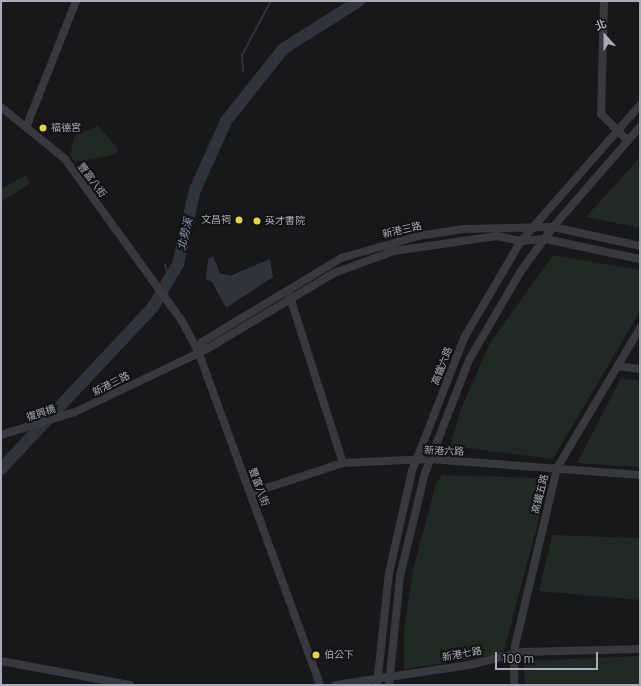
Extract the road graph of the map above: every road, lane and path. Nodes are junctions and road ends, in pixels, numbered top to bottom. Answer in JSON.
{"nodes":[{"id":1,"x":76,"y":1,"type":"edge"},
{"id":2,"x":604,"y":1,"type":"edge"},
{"id":3,"x":640,"y":106,"type":"edge"},
{"id":4,"x":1,"y":107,"type":"edge"},
{"id":5,"x":27,"y":125,"type":"junction"},
{"id":6,"x":640,"y":127,"type":"edge"},
{"id":7,"x":616,"y":130,"type":"junction"},
{"id":8,"x":627,"y":140,"type":"junction"},
{"id":9,"x":553,"y":227,"type":"junction"},
{"id":10,"x":532,"y":228,"type":"junction"},
{"id":11,"x":545,"y":239,"type":"junction"},
{"id":12,"x":521,"y":241,"type":"junction"},
{"id":13,"x":640,"y":246,"type":"edge"},
{"id":14,"x":640,"y":259,"type":"edge"},
{"id":15,"x":287,"y":288,"type":"junction"},
{"id":16,"x":291,"y":298,"type":"junction"},
{"id":17,"x":640,"y":328,"type":"edge"},
{"id":18,"x":198,"y":351,"type":"junction"},
{"id":19,"x":618,"y":366,"type":"junction"},
{"id":20,"x":640,"y":369,"type":"edge"},
{"id":21,"x":75,"y":412,"type":"joint"},
{"id":22,"x":1,"y":435,"type":"edge"},
{"id":23,"x":429,"y":459,"type":"junction"},
{"id":24,"x":416,"y":460,"type":"junction"},
{"id":25,"x":343,"y":463,"type":"junction"},
{"id":26,"x":557,"y":468,"type":"junction"},
{"id":27,"x":640,"y":475,"type":"edge"},
{"id":28,"x":251,"y":493,"type":"junction"},
{"id":29,"x":640,"y":649,"type":"edge"},
{"id":30,"x":514,"y":654,"type":"junction"},
{"id":31,"x":1,"y":661,"type":"edge"},
{"id":32,"x":390,"y":675,"type":"junction"},
{"id":33,"x":376,"y":681,"type":"edge"},
{"id":34,"x":130,"y":685,"type":"edge"},
{"id":35,"x":320,"y":685,"type":"edge"},
{"id":36,"x":336,"y":685,"type":"edge"},
{"id":37,"x":389,"y":685,"type":"edge"},
{"id":38,"x":514,"y":685,"type":"edge"}],
"edges":[{"from":1,"to":5,"type":"street"},
{"from":2,"to":7,"type":"street"},
{"from":3,"to":7,"type":"street","name":"高鐵六路"},
{"from":4,"to":5,"type":"street","name":"豐富八街"},
{"from":5,"to":18,"type":"street","name":"豐富八街"},
{"from":6,"to":8,"type":"street"},
{"from":7,"to":8,"type":"street"},
{"from":7,"to":10,"type":"street","name":"高鐵六路"},
{"from":8,"to":9,"type":"street"},
{"from":9,"to":10,"type":"street","name":"新港三路"},
{"from":9,"to":11,"type":"street"},
{"from":9,"to":13,"type":"street","name":"新港三路"},
{"from":10,"to":12,"type":"street","name":"高鐵六路"},
{"from":10,"to":15,"type":"street","name":"新港三路"},
{"from":11,"to":12,"type":"street","name":"新港三路"},
{"from":11,"to":14,"type":"street","name":"新港三路"},
{"from":11,"to":23,"type":"street"},
{"from":12,"to":16,"type":"street","name":"新港三路"},
{"from":12,"to":24,"type":"street","name":"高鐵六路"},
{"from":15,"to":16,"type":"street"},
{"from":15,"to":18,"type":"street","name":"新港三路"},
{"from":16,"to":18,"type":"street","name":"新港三路"},
{"from":16,"to":25,"type":"street"},
{"from":17,"to":19,"type":"street","name":"高鐵五路"},
{"from":18,"to":21,"type":"street","name":"新港三路"},
{"from":18,"to":28,"type":"street","name":"豐富八街"},
{"from":19,"to":20,"type":"street"},
{"from":19,"to":26,"type":"street","name":"高鐵五路"},
{"from":21,"to":22,"type":"street","name":"復興橋"},
{"from":23,"to":24,"type":"street","name":"新港六路"},
{"from":23,"to":26,"type":"street","name":"新港六路"},
{"from":23,"to":32,"type":"street"},
{"from":24,"to":25,"type":"street","name":"新港六路"},
{"from":24,"to":33,"type":"street","name":"高鐵六路"},
{"from":25,"to":28,"type":"street","name":"新港六路"},
{"from":26,"to":27,"type":"street","name":"新港六路"},
{"from":26,"to":30,"type":"street","name":"高鐵五路"},
{"from":28,"to":35,"type":"street","name":"豐富八街"},
{"from":29,"to":30,"type":"street","name":"新港七路"},
{"from":30,"to":32,"type":"street","name":"新港七路"},
{"from":30,"to":38,"type":"street","name":"高鐵五路"},
{"from":31,"to":34,"type":"street"},
{"from":32,"to":33,"type":"street","name":"新港七路"},
{"from":32,"to":37,"type":"street"},
{"from":33,"to":36,"type":"street","name":"新港七路"}]}
